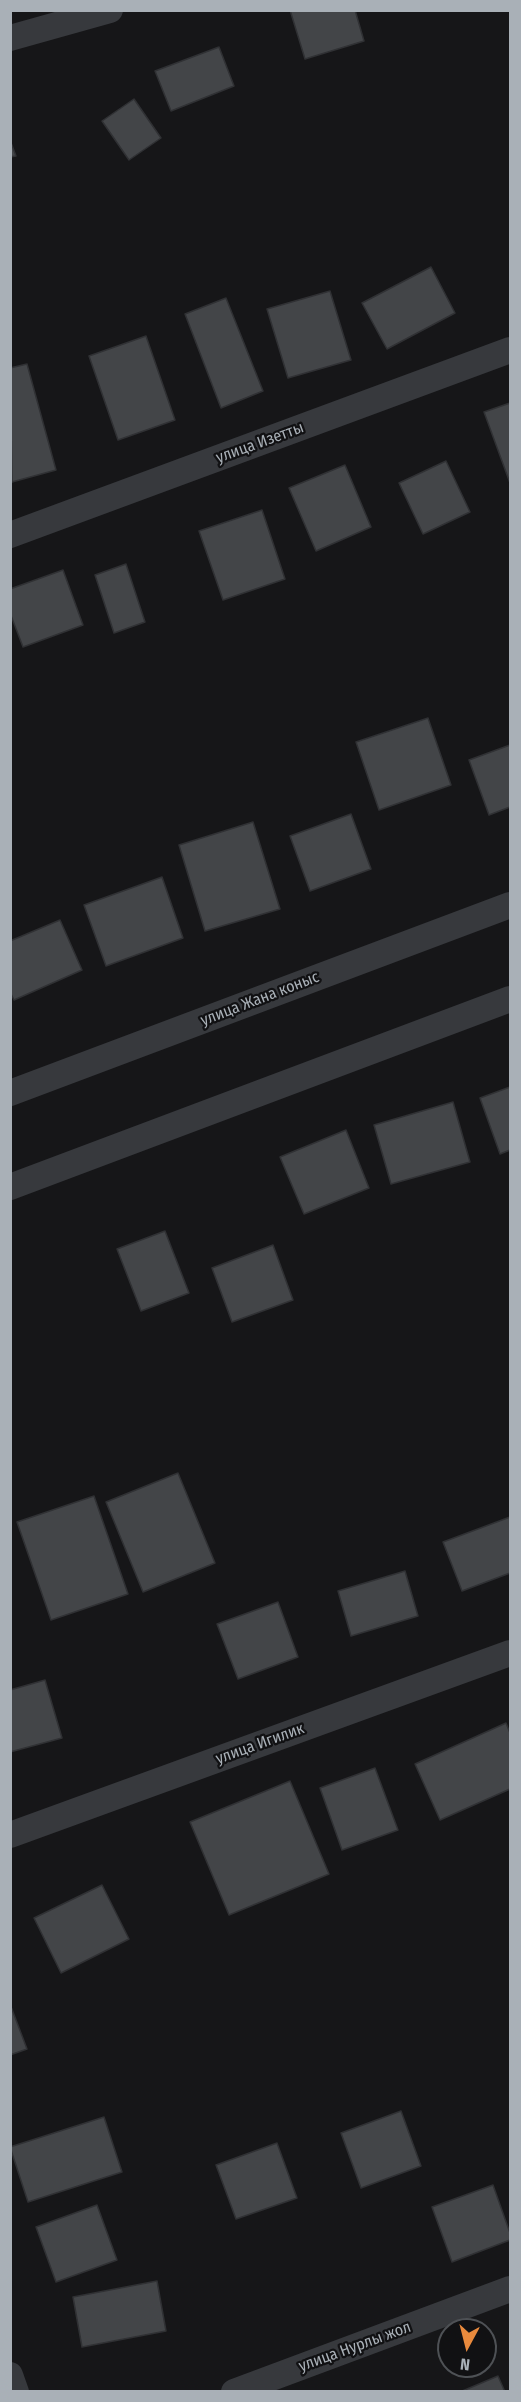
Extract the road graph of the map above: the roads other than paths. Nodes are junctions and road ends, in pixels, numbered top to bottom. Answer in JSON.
{"nodes":[{"id":1,"x":110,"y":10,"type":"edge"},
{"id":2,"x":10,"y":38,"type":"edge"},
{"id":3,"x":510,"y":350,"type":"edge"},
{"id":4,"x":10,"y":535,"type":"edge"},
{"id":5,"x":510,"y":905,"type":"edge"},
{"id":6,"x":510,"y":999,"type":"edge"},
{"id":7,"x":10,"y":1093,"type":"edge"},
{"id":8,"x":10,"y":1186,"type":"edge"},
{"id":9,"x":510,"y":1653,"type":"edge"},
{"id":10,"x":10,"y":1835,"type":"edge"},
{"id":11,"x":510,"y":2289,"type":"edge"},
{"id":12,"x":10,"y":2375,"type":"edge"},
{"id":13,"x":16,"y":2391,"type":"edge"},
{"id":14,"x":234,"y":2391,"type":"edge"}],
"edges":[{"from":1,"to":2,"type":"street"},
{"from":3,"to":4,"type":"street","name":"улица Изетты"},
{"from":5,"to":7,"type":"street","name":"улица Жана коныс"},
{"from":6,"to":8,"type":"street"},
{"from":9,"to":10,"type":"street","name":"улица Игилик"},
{"from":11,"to":14,"type":"street","name":"улица Нурлы жол"},
{"from":12,"to":13,"type":"street"}]}
